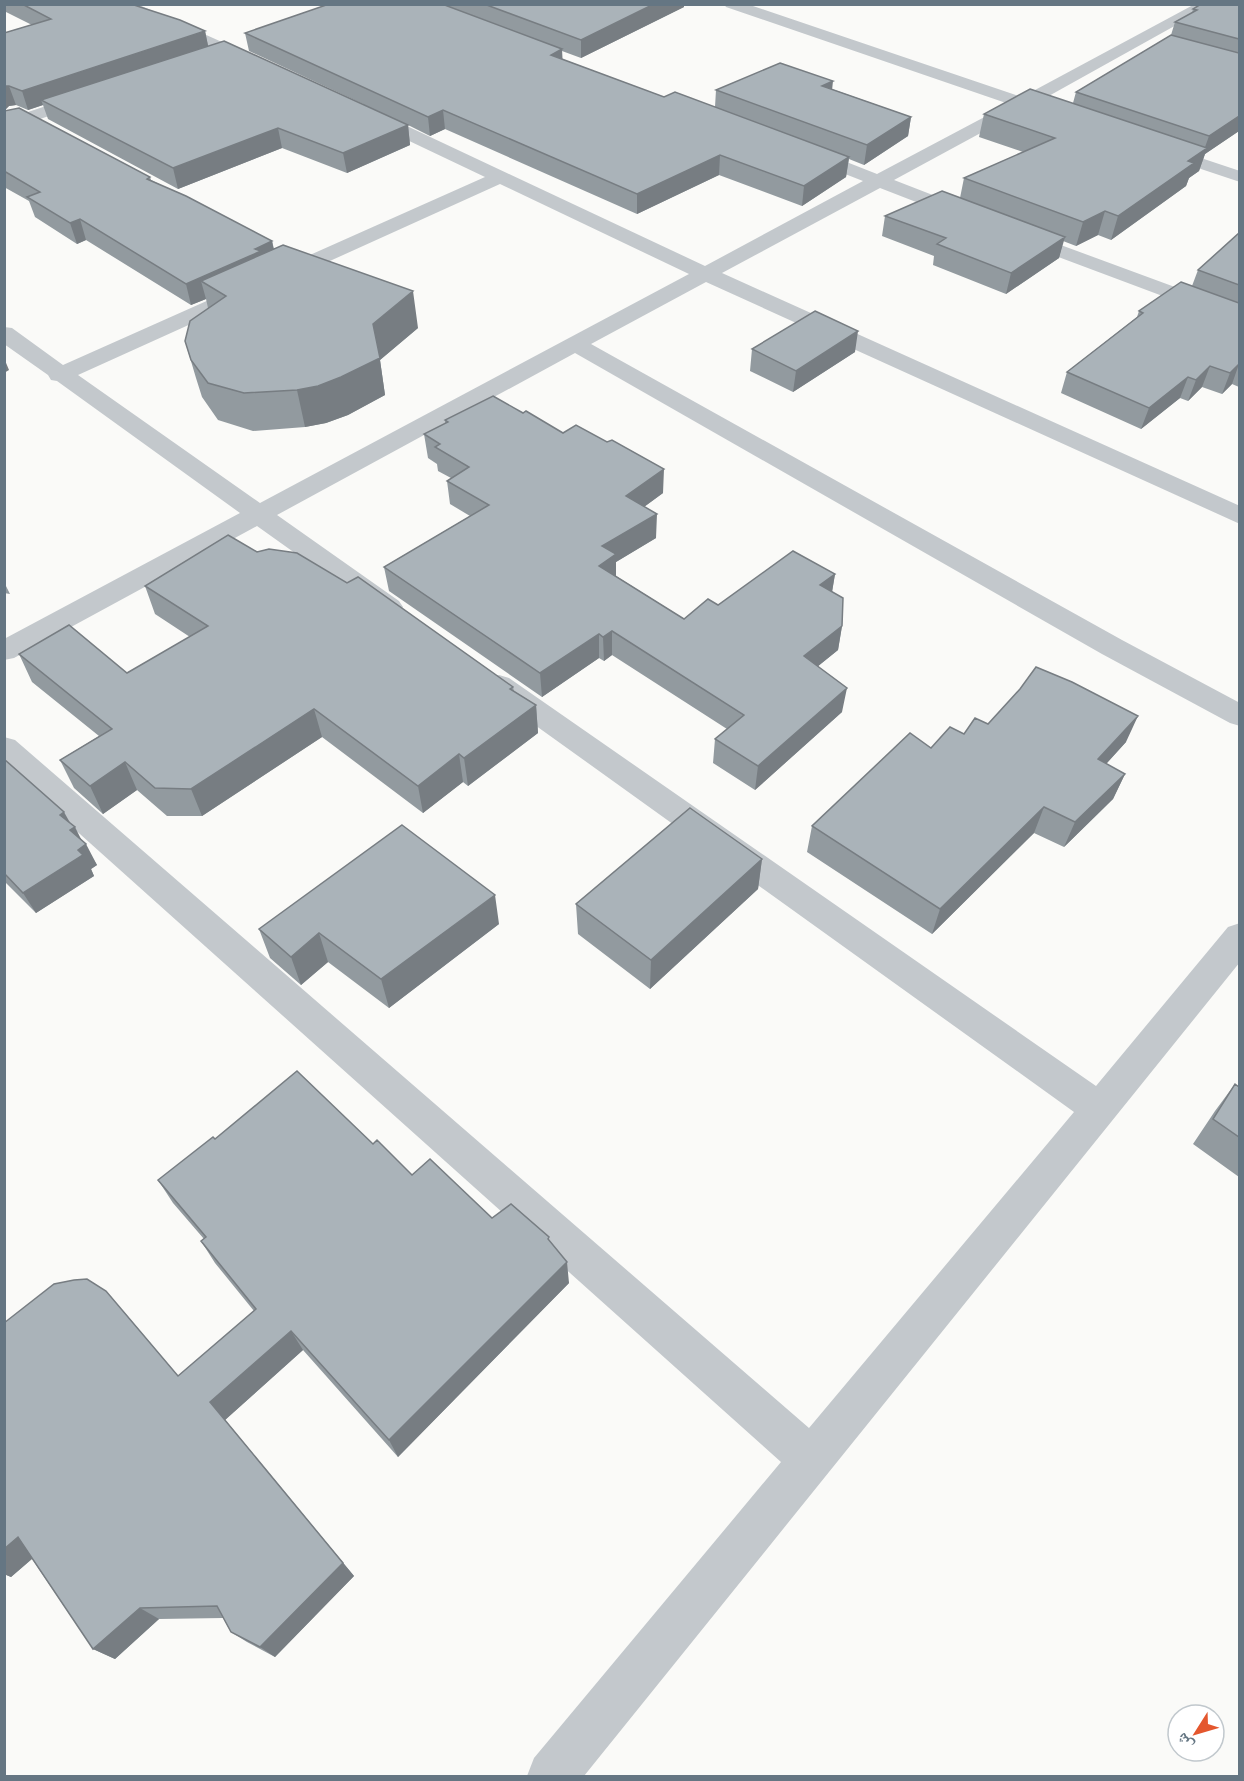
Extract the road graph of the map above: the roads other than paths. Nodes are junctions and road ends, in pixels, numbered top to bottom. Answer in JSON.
{"nodes":[{"id":1,"x":123,"y":4,"type":"edge"},
{"id":2,"x":731,"y":4,"type":"edge"},
{"id":3,"x":1207,"y":4,"type":"edge"},
{"id":4,"x":1142,"y":40,"type":"junction"},
{"id":5,"x":250,"y":43,"type":"edge"},
{"id":6,"x":1162,"y":46,"type":"edge"},
{"id":7,"x":229,"y":51,"type":"junction"},
{"id":8,"x":206,"y":58,"type":"edge"},
{"id":9,"x":276,"y":72,"type":"edge"},
{"id":10,"x":105,"y":92,"type":"edge"},
{"id":11,"x":1023,"y":103,"type":"junction"},
{"id":12,"x":4,"y":106,"type":"edge"},
{"id":13,"x":350,"y":107,"type":"edge"},
{"id":14,"x":1050,"y":112,"type":"edge"},
{"id":15,"x":26,"y":118,"type":"junction"},
{"id":16,"x":4,"y":126,"type":"edge"},
{"id":17,"x":46,"y":129,"type":"edge"},
{"id":18,"x":1139,"y":142,"type":"edge"},
{"id":19,"x":791,"y":146,"type":"edge"},
{"id":20,"x":500,"y":177,"type":"junction"},
{"id":21,"x":1239,"y":177,"type":"edge"},
{"id":22,"x":879,"y":180,"type":"junction"},
{"id":23,"x":987,"y":222,"type":"edge"},
{"id":24,"x":1008,"y":231,"type":"edge"},
{"id":25,"x":282,"y":254,"type":"edge"},
{"id":26,"x":302,"y":265,"type":"junction"},
{"id":27,"x":706,"y":274,"type":"junction"},
{"id":28,"x":1239,"y":319,"type":"edge"},
{"id":29,"x":4,"y":333,"type":"edge"},
{"id":30,"x":575,"y":344,"type":"junction"},
{"id":31,"x":59,"y":375,"type":"junction"},
{"id":32,"x":258,"y":515,"type":"junction"},
{"id":33,"x":1239,"y":516,"type":"edge"},
{"id":34,"x":414,"y":625,"type":"edge"},
{"id":35,"x":4,"y":651,"type":"edge"},
{"id":36,"x":473,"y":667,"type":"edge"},
{"id":37,"x":1239,"y":716,"type":"edge"},
{"id":38,"x":4,"y":748,"type":"edge"},
{"id":39,"x":1239,"y":937,"type":"edge"},
{"id":40,"x":1098,"y":1108,"type":"junction"},
{"id":41,"x":811,"y":1459,"type":"junction"},
{"id":42,"x":552,"y":1776,"type":"edge"}],
"edges":[{"from":1,"to":7,"type":"street"},
{"from":2,"to":11,"type":"street"},
{"from":3,"to":4,"type":"street"},
{"from":4,"to":6,"type":"street"},
{"from":4,"to":11,"type":"street"},
{"from":5,"to":7,"type":"street"},
{"from":7,"to":8,"type":"street"},
{"from":7,"to":9,"type":"street"},
{"from":10,"to":15,"type":"street"},
{"from":11,"to":14,"type":"street"},
{"from":11,"to":22,"type":"street"},
{"from":12,"to":15,"type":"street"},
{"from":13,"to":20,"type":"street"},
{"from":15,"to":16,"type":"street"},
{"from":15,"to":17,"type":"street"},
{"from":18,"to":21,"type":"street"},
{"from":19,"to":22,"type":"street"},
{"from":20,"to":26,"type":"street"},
{"from":20,"to":27,"type":"street"},
{"from":22,"to":23,"type":"street"},
{"from":22,"to":27,"type":"street"},
{"from":24,"to":28,"type":"street"},
{"from":25,"to":26,"type":"street"},
{"from":26,"to":31,"type":"street"},
{"from":27,"to":30,"type":"street"},
{"from":27,"to":33,"type":"street"},
{"from":29,"to":31,"type":"street"},
{"from":30,"to":32,"type":"street"},
{"from":30,"to":37,"type":"street"},
{"from":31,"to":32,"type":"street"},
{"from":32,"to":34,"type":"street"},
{"from":32,"to":35,"type":"street"},
{"from":36,"to":40,"type":"street"},
{"from":38,"to":41,"type":"street"},
{"from":39,"to":40,"type":"street"},
{"from":40,"to":41,"type":"street"},
{"from":41,"to":42,"type":"street"}]}
